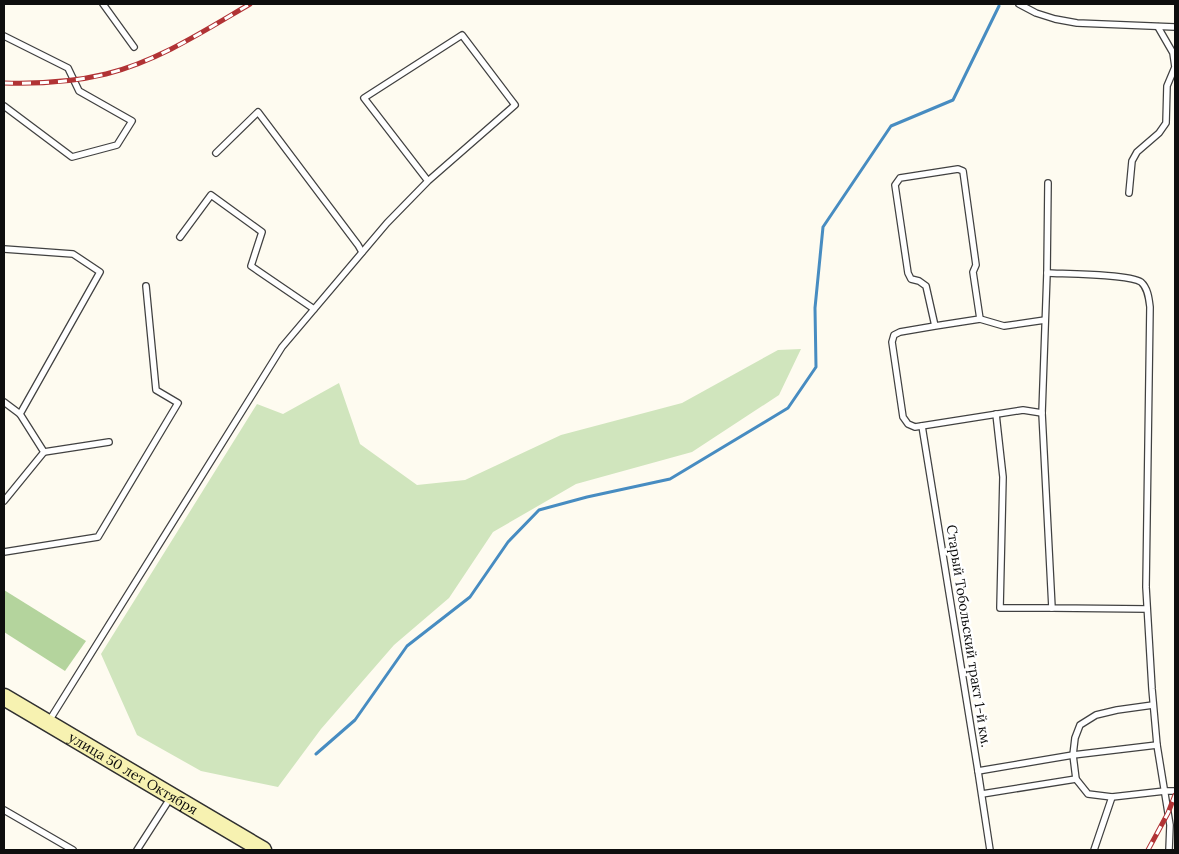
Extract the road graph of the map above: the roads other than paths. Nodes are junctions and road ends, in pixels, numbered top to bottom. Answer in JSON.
{"nodes":[{"id":1,"x":103,"y":4,"type":"edge"},
{"id":2,"x":1019,"y":4,"type":"edge"},
{"id":3,"x":1158,"y":27,"type":"junction"},
{"id":4,"x":1175,"y":27,"type":"edge"},
{"id":5,"x":4,"y":36,"type":"edge"},
{"id":6,"x":134,"y":47,"type":"dead end"},
{"id":7,"x":1175,"y":66,"type":"edge"},
{"id":8,"x":4,"y":106,"type":"edge"},
{"id":9,"x":216,"y":153,"type":"dead end"},
{"id":10,"x":428,"y":180,"type":"junction"},
{"id":11,"x":1048,"y":183,"type":"dead end"},
{"id":12,"x":1129,"y":194,"type":"dead end"},
{"id":13,"x":180,"y":237,"type":"dead end"},
{"id":14,"x":4,"y":249,"type":"edge"},
{"id":15,"x":362,"y":252,"type":"junction"},
{"id":16,"x":1047,"y":273,"type":"junction"},
{"id":17,"x":146,"y":286,"type":"dead end"},
{"id":18,"x":314,"y":309,"type":"junction"},
{"id":19,"x":980,"y":319,"type":"junction"},
{"id":20,"x":1045,"y":320,"type":"junction"},
{"id":21,"x":935,"y":326,"type":"junction"},
{"id":22,"x":4,"y":402,"type":"edge"},
{"id":23,"x":1042,"y":413,"type":"junction"},
{"id":24,"x":20,"y":414,"type":"junction"},
{"id":25,"x":996,"y":414,"type":"junction"},
{"id":26,"x":922,"y":426,"type":"junction"},
{"id":27,"x":109,"y":442,"type":"dead end"},
{"id":28,"x":44,"y":452,"type":"junction"},
{"id":29,"x":4,"y":501,"type":"edge"},
{"id":30,"x":4,"y":552,"type":"edge"},
{"id":31,"x":1052,"y":608,"type":"junction"},
{"id":32,"x":1147,"y":609,"type":"junction"},
{"id":33,"x":4,"y":696,"type":"edge"},
{"id":34,"x":1153,"y":705,"type":"junction"},
{"id":35,"x":48,"y":723,"type":"junction"},
{"id":36,"x":1157,"y":745,"type":"junction"},
{"id":37,"x":1073,"y":755,"type":"junction"},
{"id":38,"x":978,"y":771,"type":"junction"},
{"id":39,"x":1076,"y":779,"type":"junction"},
{"id":40,"x":1165,"y":791,"type":"junction"},
{"id":41,"x":1175,"y":792,"type":"edge"},
{"id":42,"x":982,"y":794,"type":"junction"},
{"id":43,"x":172,"y":797,"type":"junction"},
{"id":44,"x":1112,"y":797,"type":"junction"},
{"id":45,"x":4,"y":810,"type":"edge"},
{"id":46,"x":73,"y":850,"type":"edge"},
{"id":47,"x":137,"y":850,"type":"edge"},
{"id":48,"x":263,"y":850,"type":"edge"},
{"id":49,"x":990,"y":850,"type":"edge"},
{"id":50,"x":1094,"y":850,"type":"edge"},
{"id":51,"x":1169,"y":850,"type":"edge"}],
"edges":[{"from":1,"to":6,"type":"lane"},
{"from":2,"to":3,"type":"lane"},
{"from":3,"to":4,"type":"lane"},
{"from":3,"to":7,"type":"lane"},
{"from":5,"to":8,"type":"lane"},
{"from":7,"to":12,"type":"lane"},
{"from":9,"to":15,"type":"lane"},
{"from":10,"to":10,"type":"lane"},
{"from":10,"to":15,"type":"lane"},
{"from":11,"to":16,"type":"lane"},
{"from":13,"to":18,"type":"lane"},
{"from":14,"to":24,"type":"lane"},
{"from":15,"to":18,"type":"lane"},
{"from":16,"to":20,"type":"lane"},
{"from":16,"to":32,"type":"lane"},
{"from":17,"to":30,"type":"lane"},
{"from":18,"to":35,"type":"lane"},
{"from":19,"to":20,"type":"lane"},
{"from":19,"to":21,"type":"lane"},
{"from":19,"to":21,"type":"lane"},
{"from":20,"to":23,"type":"lane"},
{"from":21,"to":26,"type":"lane"},
{"from":22,"to":24,"type":"lane"},
{"from":23,"to":25,"type":"lane"},
{"from":23,"to":31,"type":"lane"},
{"from":24,"to":28,"type":"lane"},
{"from":25,"to":26,"type":"lane"},
{"from":25,"to":31,"type":"lane"},
{"from":26,"to":38,"type":"lane","name":"Старый Тобольский тракт 1-й км."},
{"from":27,"to":28,"type":"lane"},
{"from":28,"to":29,"type":"lane"},
{"from":31,"to":32,"type":"lane"},
{"from":32,"to":34,"type":"lane"},
{"from":33,"to":35,"type":"main road","name":"улица 50 лет Октября"},
{"from":34,"to":36,"type":"lane"},
{"from":34,"to":37,"type":"lane"},
{"from":35,"to":43,"type":"main road","name":"улица 50 лет Октября"},
{"from":36,"to":37,"type":"lane"},
{"from":36,"to":40,"type":"lane"},
{"from":37,"to":38,"type":"lane"},
{"from":37,"to":39,"type":"lane"},
{"from":38,"to":42,"type":"lane","name":"Старый Тобольский тракт 1-й км."},
{"from":39,"to":42,"type":"lane"},
{"from":39,"to":44,"type":"lane"},
{"from":40,"to":41,"type":"lane"},
{"from":40,"to":44,"type":"lane"},
{"from":40,"to":51,"type":"lane"},
{"from":42,"to":49,"type":"lane","name":"Старый Тобольский тракт 1-й км."},
{"from":43,"to":47,"type":"lane"},
{"from":43,"to":48,"type":"main road","name":"улица 50 лет Октября"},
{"from":44,"to":50,"type":"lane"},
{"from":45,"to":46,"type":"lane"}]}
